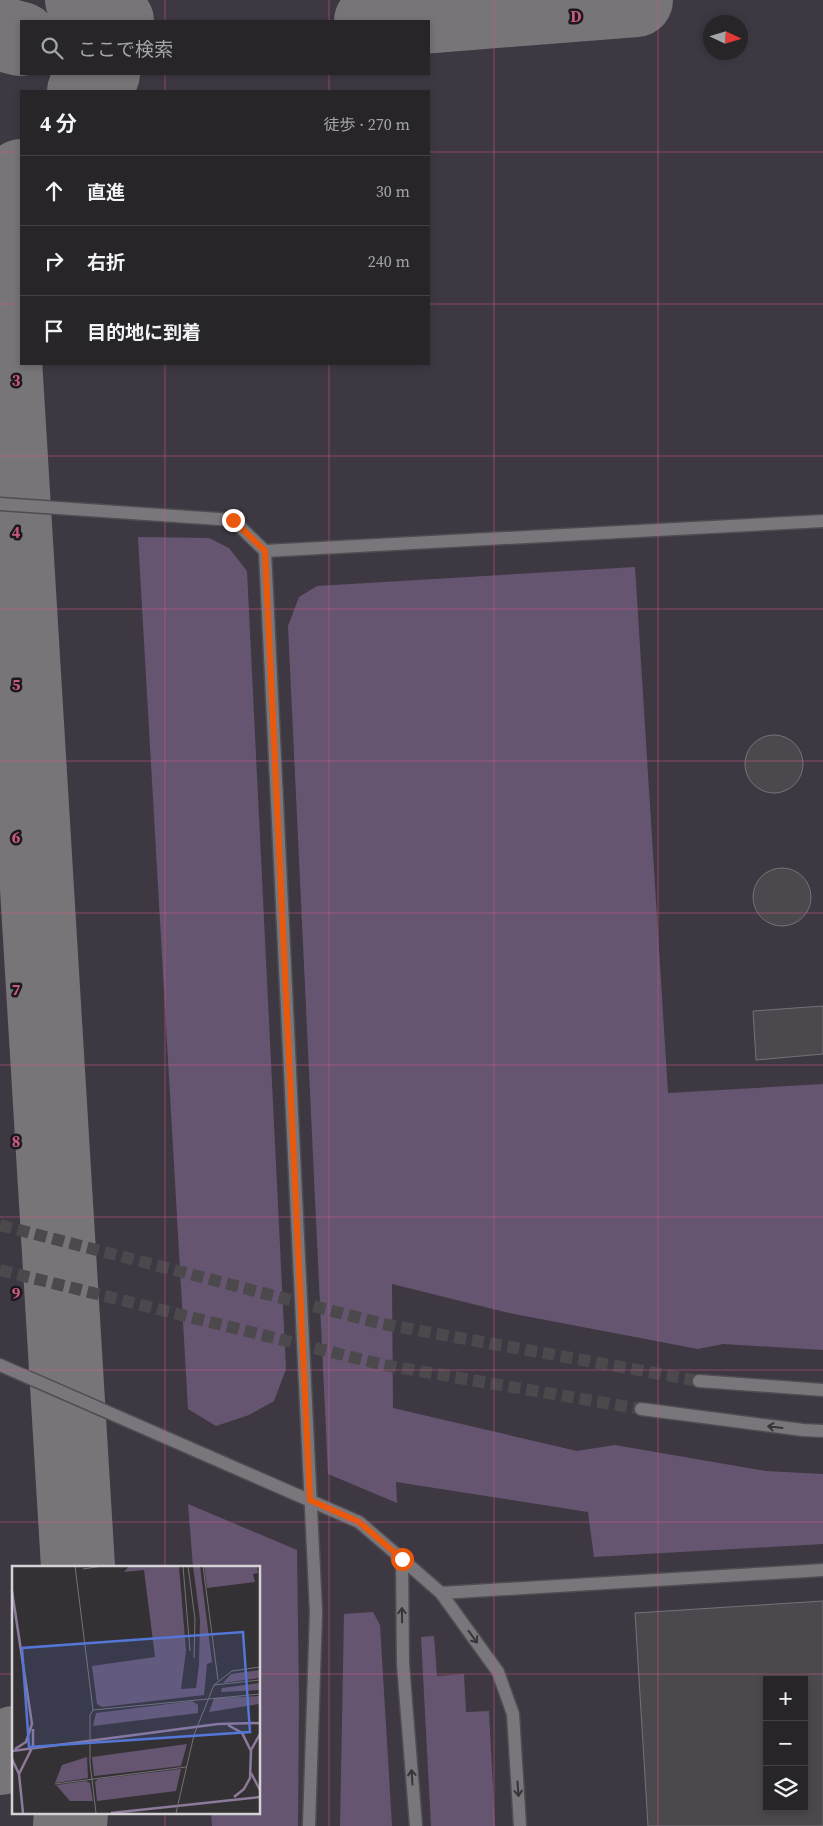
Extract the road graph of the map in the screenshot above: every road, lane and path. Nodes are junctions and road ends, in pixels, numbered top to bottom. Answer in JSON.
{"nodes":[{"id":1,"x":0,"y":504,"type":"edge"},
{"id":2,"x":823,"y":521,"type":"edge"},
{"id":3,"x":265,"y":551,"type":"junction"},
{"id":4,"x":0,"y":1365,"type":"edge"},
{"id":5,"x":699,"y":1381,"type":"tunnel mouth"},
{"id":6,"x":823,"y":1390,"type":"edge"},
{"id":7,"x":641,"y":1409,"type":"tunnel mouth"},
{"id":8,"x":823,"y":1431,"type":"edge"},
{"id":9,"x":310,"y":1500,"type":"junction"},
{"id":10,"x":402,"y":1559,"type":"junction"},
{"id":11,"x":823,"y":1570,"type":"edge"},
{"id":12,"x":441,"y":1593,"type":"junction"},
{"id":13,"x":309,"y":1826,"type":"edge"},
{"id":14,"x":416,"y":1826,"type":"edge"},
{"id":15,"x":520,"y":1826,"type":"edge"}],
"edges":[{"from":1,"to":3,"type":"street"},
{"from":2,"to":3,"type":"street"},
{"from":3,"to":9,"type":"street"},
{"from":4,"to":9,"type":"street"},
{"from":5,"to":6,"type":"street"},
{"from":8,"to":7,"type":"street","one_way":true},
{"from":9,"to":10,"type":"street"},
{"from":9,"to":13,"type":"street"},
{"from":10,"to":12,"type":"street"},
{"from":14,"to":10,"type":"street","one_way":true},
{"from":11,"to":12,"type":"street"},
{"from":12,"to":15,"type":"street","one_way":true}]}
